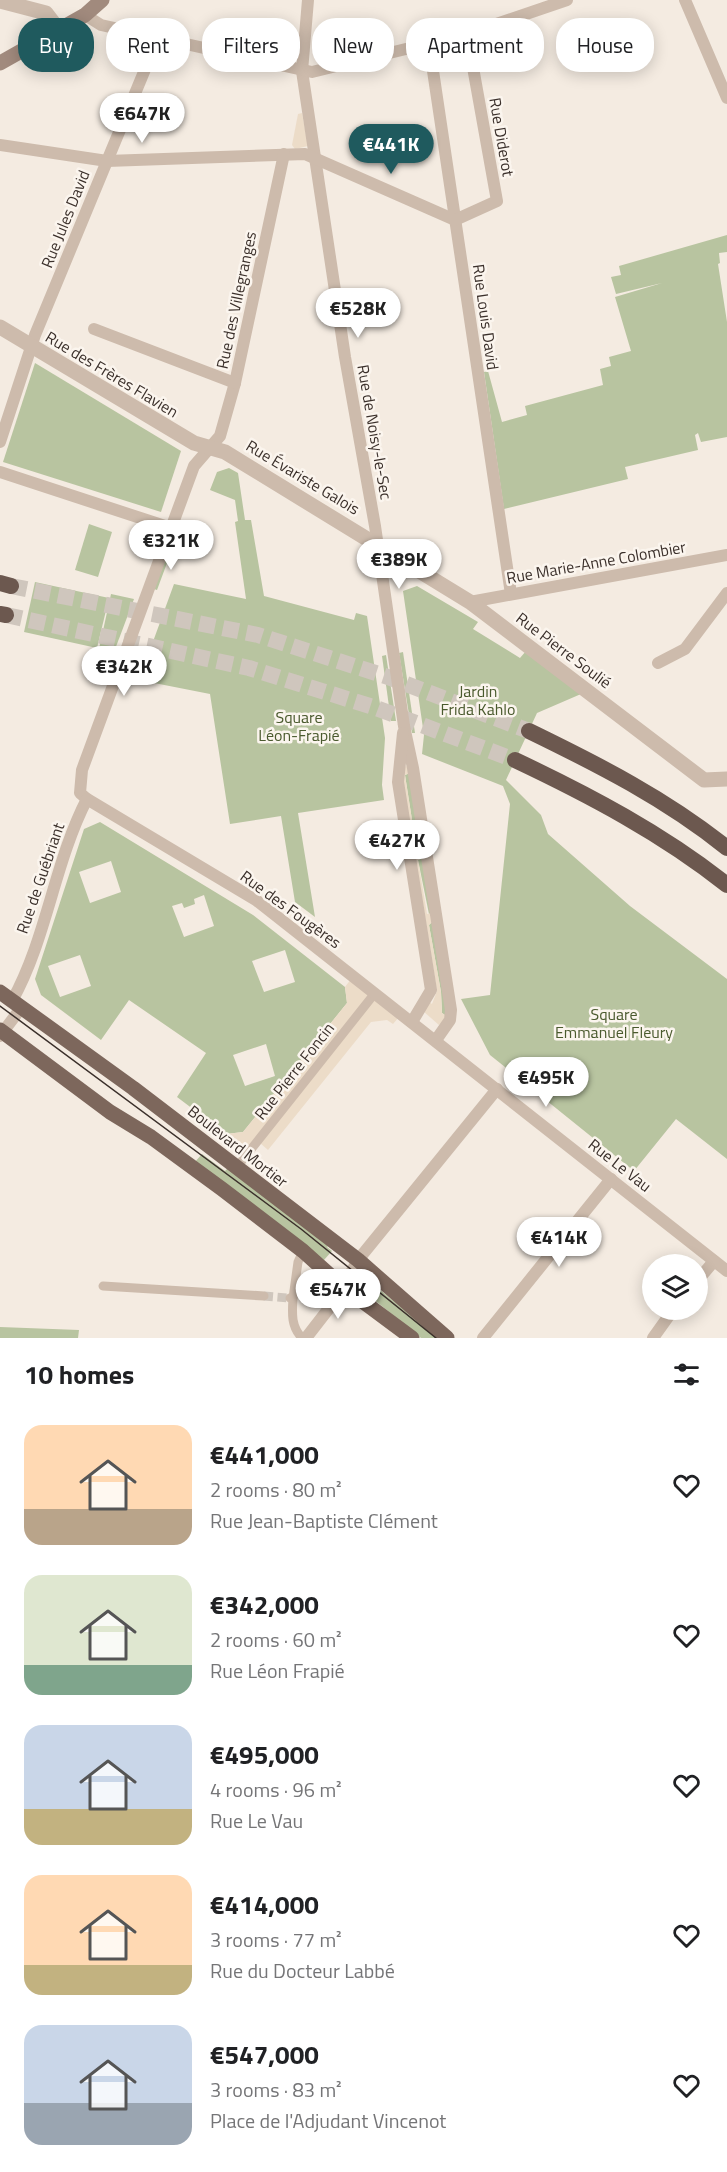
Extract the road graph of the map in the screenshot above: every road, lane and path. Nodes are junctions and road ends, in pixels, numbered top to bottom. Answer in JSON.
{"nodes":[{"id":1,"x":102,"y":0,"type":"edge"},
{"id":2,"x":308,"y":0,"type":"edge"},
{"id":3,"x":567,"y":0,"type":"edge"},
{"id":4,"x":685,"y":0,"type":"edge"},
{"id":5,"x":0,"y":1,"type":"edge"},
{"id":6,"x":85,"y":15,"type":"junction"},
{"id":7,"x":50,"y":18,"type":"edge"},
{"id":8,"x":80,"y":18,"type":"edge"},
{"id":9,"x":514,"y":18,"type":"edge"},
{"id":10,"x":106,"y":26,"type":"edge"},
{"id":11,"x":190,"y":45,"type":"edge"},
{"id":12,"x":406,"y":50,"type":"edge"},
{"id":13,"x":18,"y":53,"type":"edge"},
{"id":14,"x":0,"y":63,"type":"edge"},
{"id":15,"x":302,"y":71,"type":"junction"},
{"id":16,"x":144,"y":72,"type":"edge"},
{"id":17,"x":433,"y":72,"type":"edge"},
{"id":18,"x":474,"y":72,"type":"edge"},
{"id":19,"x":727,"y":98,"type":"edge"},
{"id":20,"x":0,"y":145,"type":"edge"},
{"id":21,"x":284,"y":154,"type":"junction"},
{"id":22,"x":314,"y":157,"type":"junction"},
{"id":23,"x":107,"y":161,"type":"junction"},
{"id":24,"x":455,"y":220,"type":"junction"},
{"id":25,"x":0,"y":327,"type":"edge"},
{"id":26,"x":94,"y":329,"type":"dead end"},
{"id":27,"x":31,"y":347,"type":"junction"},
{"id":28,"x":235,"y":383,"type":"junction"},
{"id":29,"x":0,"y":442,"type":"edge"},
{"id":30,"x":207,"y":448,"type":"junction"},
{"id":31,"x":0,"y":472,"type":"edge"},
{"id":32,"x":171,"y":528,"type":"junction"},
{"id":33,"x":377,"y":544,"type":"junction"},
{"id":34,"x":727,"y":555,"type":"edge"},
{"id":35,"x":727,"y":593,"type":"edge"},
{"id":36,"x":511,"y":594,"type":"junction"},
{"id":37,"x":470,"y":602,"type":"junction"},
{"id":38,"x":658,"y":663,"type":"dead end"},
{"id":39,"x":404,"y":726,"type":"junction"},
{"id":40,"x":529,"y":731,"type":"tunnel mouth"},
{"id":41,"x":515,"y":760,"type":"tunnel mouth"},
{"id":42,"x":727,"y":779,"type":"edge"},
{"id":43,"x":87,"y":799,"type":"junction"},
{"id":44,"x":727,"y":848,"type":"edge"},
{"id":45,"x":727,"y":885,"type":"edge"},
{"id":46,"x":375,"y":993,"type":"junction"},
{"id":47,"x":8,"y":1001,"type":"edge"},
{"id":48,"x":412,"y":1022,"type":"junction"},
{"id":49,"x":1,"y":1033,"type":"edge"},
{"id":50,"x":436,"y":1040,"type":"junction"},
{"id":51,"x":497,"y":1089,"type":"junction"},
{"id":52,"x":237,"y":1167,"type":"junction"},
{"id":53,"x":611,"y":1179,"type":"junction"},
{"id":54,"x":303,"y":1251,"type":"junction"},
{"id":55,"x":358,"y":1260,"type":"junction"},
{"id":56,"x":714,"y":1261,"type":"junction"},
{"id":57,"x":708,"y":1268,"type":"edge"},
{"id":58,"x":727,"y":1271,"type":"edge"},
{"id":59,"x":103,"y":1286,"type":"dead end"},
{"id":60,"x":342,"y":1286,"type":"junction"},
{"id":61,"x":264,"y":1296,"type":"tunnel mouth"},
{"id":62,"x":666,"y":1320,"type":"edge"},
{"id":63,"x":304,"y":1338,"type":"edge"},
{"id":64,"x":412,"y":1338,"type":"edge"},
{"id":65,"x":447,"y":1338,"type":"edge"},
{"id":66,"x":483,"y":1338,"type":"edge"},
{"id":67,"x":653,"y":1338,"type":"edge"}],
"edges":[{"from":1,"to":6,"type":"main road"},
{"from":2,"to":15,"type":"street","name":"Rue de Noisy-le-Sec"},
{"from":3,"to":9,"type":"street"},
{"from":4,"to":19,"type":"street"},
{"from":5,"to":7,"type":"street"},
{"from":6,"to":8,"type":"main road"},
{"from":6,"to":10,"type":"street"},
{"from":11,"to":15,"type":"street"},
{"from":12,"to":15,"type":"street"},
{"from":13,"to":14,"type":"main road"},
{"from":15,"to":22,"type":"street","name":"Rue de Noisy-le-Sec"},
{"from":16,"to":23,"type":"street","name":"Rue Jules David"},
{"from":17,"to":24,"type":"street","name":"Rue Louis David"},
{"from":18,"to":24,"type":"street","name":"Rue Diderot"},
{"from":20,"to":23,"type":"street"},
{"from":21,"to":22,"type":"street"},
{"from":21,"to":23,"type":"street"},
{"from":21,"to":28,"type":"street","name":"Rue des Villegranges"},
{"from":22,"to":24,"type":"street"},
{"from":22,"to":33,"type":"street","name":"Rue de Noisy-le-Sec"},
{"from":23,"to":27,"type":"street","name":"Rue Jules David"},
{"from":24,"to":36,"type":"street","name":"Rue Louis David"},
{"from":25,"to":27,"type":"street","name":"Rue des Frères Flavien"},
{"from":26,"to":28,"type":"street"},
{"from":27,"to":29,"type":"street","name":"Rue Jules David"},
{"from":27,"to":30,"type":"street","name":"Rue des Frères Flavien"},
{"from":28,"to":30,"type":"street","name":"Rue des Villegranges"},
{"from":30,"to":32,"type":"street","name":"Rue des Villegranges"},
{"from":30,"to":33,"type":"street","name":"Rue Évariste Galois"},
{"from":31,"to":32,"type":"street"},
{"from":32,"to":43,"type":"street","name":"Rue des Villegranges"},
{"from":33,"to":37,"type":"street","name":"Rue Pierre Soulié"},
{"from":33,"to":39,"type":"street","name":"Rue de Noisy-le-Sec"},
{"from":34,"to":36,"type":"street","name":"Rue Marie-Anne Colombier"},
{"from":35,"to":38,"type":"street"},
{"from":36,"to":37,"type":"street","name":"Rue Marie-Anne Colombier"},
{"from":37,"to":42,"type":"street","name":"Rue Pierre Soulié"},
{"from":39,"to":48,"type":"street","name":"Rue de Noisy-le-Sec"},
{"from":39,"to":50,"type":"street","name":"Rue de Noisy-le-Sec"},
{"from":40,"to":44,"type":"highway"},
{"from":41,"to":45,"type":"highway"},
{"from":43,"to":46,"type":"street","name":"Rue des Fougères"},
{"from":43,"to":47,"type":"street","name":"Rue de Guébriant"},
{"from":46,"to":48,"type":"street","name":"Rue des Fougères"},
{"from":46,"to":52,"type":"street","name":"Rue Pierre Foncin"},
{"from":47,"to":49,"type":"street","name":"Rue de Guébriant"},
{"from":47,"to":52,"type":"main road","name":"Boulevard Mortier"},
{"from":48,"to":50,"type":"street","name":"Rue des Fougères"},
{"from":49,"to":54,"type":"main road"},
{"from":50,"to":51,"type":"street","name":"Rue Le Vau"},
{"from":51,"to":53,"type":"street","name":"Rue Le Vau"},
{"from":51,"to":55,"type":"street"},
{"from":52,"to":55,"type":"main road","name":"Boulevard Mortier"},
{"from":53,"to":56,"type":"street","name":"Rue Le Vau"},
{"from":53,"to":66,"type":"street"},
{"from":54,"to":60,"type":"main road"},
{"from":54,"to":63,"type":"street"},
{"from":55,"to":60,"type":"street"},
{"from":55,"to":65,"type":"main road","name":"Boulevard Mortier"},
{"from":56,"to":57,"type":"street"},
{"from":56,"to":58,"type":"street","name":"Rue Le Vau"},
{"from":59,"to":61,"type":"street"},
{"from":60,"to":63,"type":"street"},
{"from":60,"to":64,"type":"main road"},
{"from":62,"to":67,"type":"street"}]}
